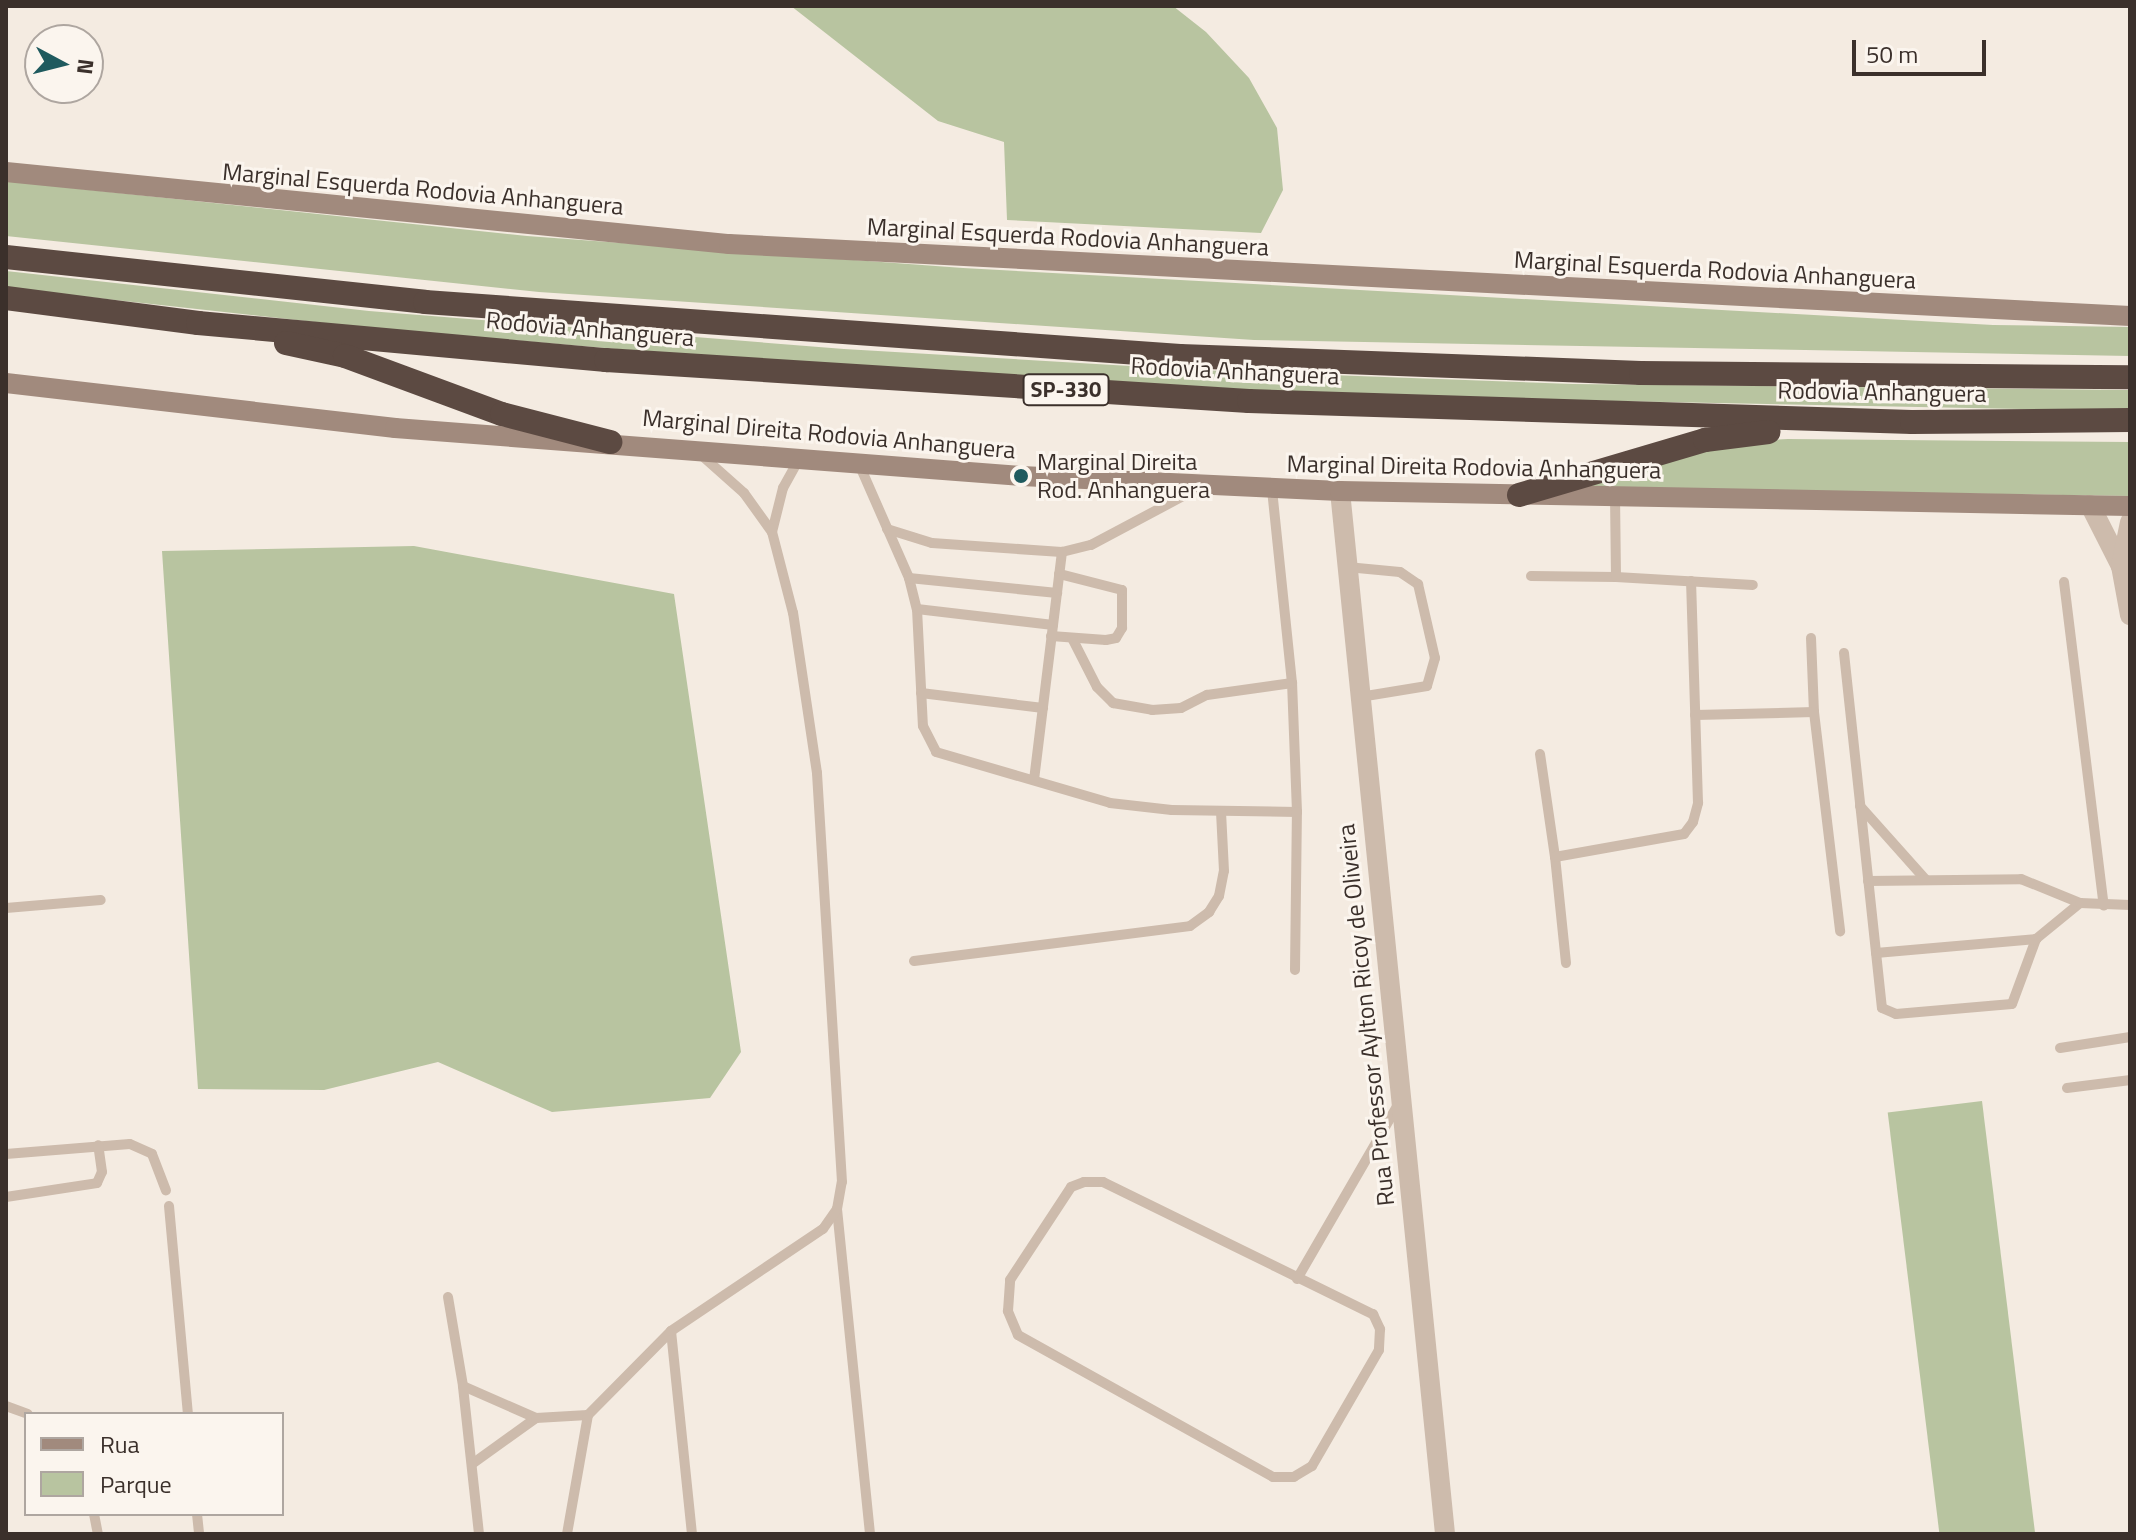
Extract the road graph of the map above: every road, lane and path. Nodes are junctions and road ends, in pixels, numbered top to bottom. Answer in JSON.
{"nodes":[{"id":1,"x":6,"y":172,"type":"edge"},
{"id":2,"x":6,"y":257,"type":"edge"},
{"id":3,"x":6,"y":298,"type":"edge"},
{"id":4,"x":2130,"y":316,"type":"edge"},
{"id":5,"x":198,"y":323,"type":"junction"},
{"id":6,"x":2130,"y":377,"type":"edge"},
{"id":7,"x":6,"y":383,"type":"edge"},
{"id":8,"x":2130,"y":420,"type":"edge"},
{"id":9,"x":1912,"y":422,"type":"junction"},
{"id":10,"x":610,"y":442,"type":"junction"},
{"id":11,"x":696,"y":450,"type":"junction"},
{"id":12,"x":799,"y":459,"type":"junction"},
{"id":13,"x":859,"y":464,"type":"junction"},
{"id":14,"x":1203,"y":485,"type":"junction"},
{"id":15,"x":1272,"y":489,"type":"junction"},
{"id":16,"x":1340,"y":491,"type":"junction"},
{"id":17,"x":1519,"y":495,"type":"junction"},
{"id":18,"x":1615,"y":496,"type":"junction"},
{"id":19,"x":2090,"y":505,"type":"junction"},
{"id":20,"x":2130,"y":506,"type":"edge"},
{"id":21,"x":2130,"y":522,"type":"edge"},
{"id":22,"x":887,"y":529,"type":"junction"},
{"id":23,"x":772,"y":532,"type":"junction"},
{"id":24,"x":1062,"y":552,"type":"junction"},
{"id":25,"x":2121,"y":566,"type":"junction"},
{"id":26,"x":1347,"y":567,"type":"junction"},
{"id":27,"x":1059,"y":574,"type":"junction"},
{"id":28,"x":1531,"y":576,"type":"dead end"},
{"id":29,"x":1616,"y":577,"type":"junction"},
{"id":30,"x":909,"y":578,"type":"junction"},
{"id":31,"x":1691,"y":581,"type":"junction"},
{"id":32,"x":2064,"y":582,"type":"dead end"},
{"id":33,"x":1753,"y":585,"type":"dead end"},
{"id":34,"x":1057,"y":593,"type":"junction"},
{"id":35,"x":917,"y":609,"type":"junction"},
{"id":36,"x":2130,"y":615,"type":"edge"},
{"id":37,"x":1052,"y":631,"type":"junction"},
{"id":38,"x":1072,"y":638,"type":"junction"},
{"id":39,"x":1811,"y":638,"type":"dead end"},
{"id":40,"x":1844,"y":653,"type":"dead end"},
{"id":41,"x":1292,"y":683,"type":"junction"},
{"id":42,"x":921,"y":693,"type":"junction"},
{"id":43,"x":1360,"y":697,"type":"junction"},
{"id":44,"x":1043,"y":708,"type":"junction"},
{"id":45,"x":1814,"y":712,"type":"junction"},
{"id":46,"x":1695,"y":715,"type":"junction"},
{"id":47,"x":1540,"y":754,"type":"dead end"},
{"id":48,"x":1034,"y":780,"type":"junction"},
{"id":49,"x":1860,"y":806,"type":"junction"},
{"id":50,"x":1221,"y":811,"type":"junction"},
{"id":51,"x":1297,"y":812,"type":"junction"},
{"id":52,"x":1555,"y":857,"type":"junction"},
{"id":53,"x":1926,"y":880,"type":"junction"},
{"id":54,"x":1868,"y":881,"type":"junction"},
{"id":55,"x":101,"y":900,"type":"dead end"},
{"id":56,"x":2080,"y":903,"type":"junction"},
{"id":57,"x":2130,"y":905,"type":"edge"},
{"id":58,"x":2104,"y":906,"type":"junction"},
{"id":59,"x":6,"y":908,"type":"edge"},
{"id":60,"x":1840,"y":931,"type":"dead end"},
{"id":61,"x":2036,"y":939,"type":"junction"},
{"id":62,"x":1876,"y":953,"type":"junction"},
{"id":63,"x":914,"y":961,"type":"dead end"},
{"id":64,"x":1566,"y":963,"type":"dead end"},
{"id":65,"x":1295,"y":970,"type":"dead end"},
{"id":66,"x":2130,"y":1037,"type":"edge"},
{"id":67,"x":2060,"y":1048,"type":"dead end"},
{"id":68,"x":2130,"y":1080,"type":"edge"},
{"id":69,"x":2067,"y":1088,"type":"dead end"},
{"id":70,"x":1401,"y":1100,"type":"junction"},
{"id":71,"x":98,"y":1145,"type":"junction"},
{"id":72,"x":6,"y":1154,"type":"edge"},
{"id":73,"x":166,"y":1190,"type":"dead end"},
{"id":74,"x":6,"y":1197,"type":"edge"},
{"id":75,"x":169,"y":1206,"type":"dead end"},
{"id":76,"x":837,"y":1209,"type":"junction"},
{"id":77,"x":1297,"y":1279,"type":"junction"},
{"id":78,"x":448,"y":1297,"type":"dead end"},
{"id":79,"x":671,"y":1331,"type":"junction"},
{"id":80,"x":463,"y":1386,"type":"junction"},
{"id":81,"x":188,"y":1412,"type":"edge"},
{"id":82,"x":588,"y":1415,"type":"junction"},
{"id":83,"x":536,"y":1418,"type":"junction"},
{"id":84,"x":472,"y":1464,"type":"junction"},
{"id":85,"x":479,"y":1534,"type":"edge"},
{"id":86,"x":567,"y":1534,"type":"edge"},
{"id":87,"x":692,"y":1534,"type":"edge"},
{"id":88,"x":870,"y":1534,"type":"edge"},
{"id":89,"x":1445,"y":1534,"type":"edge"}],
"edges":[{"from":1,"to":4,"type":"street","name":"Marginal Esquerda Rodovia Anhanguera"},
{"from":2,"to":6,"type":"highway","name":"Rodovia Anhanguera","number":"SP-330"},
{"from":3,"to":5,"type":"highway","name":"Rodovia Anhanguera","number":"SP-330"},
{"from":5,"to":9,"type":"highway","name":"Rodovia Anhanguera","number":"SP-330"},
{"from":5,"to":10,"type":"highway"},
{"from":7,"to":10,"type":"street","name":"Marginal Direita Rodovia Anhanguera"},
{"from":8,"to":9,"type":"highway","name":"Rodovia Anhanguera","number":"SP-330"},
{"from":9,"to":17,"type":"highway"},
{"from":10,"to":11,"type":"street","name":"Marginal Direita Rodovia Anhanguera"},
{"from":11,"to":12,"type":"street","name":"Marginal Direita Rodovia Anhanguera"},
{"from":11,"to":23,"type":"lane"},
{"from":12,"to":13,"type":"street","name":"Marginal Direita Rodovia Anhanguera"},
{"from":12,"to":23,"type":"lane"},
{"from":13,"to":14,"type":"street","name":"Marginal Direita Rodovia Anhanguera"},
{"from":13,"to":22,"type":"lane"},
{"from":14,"to":15,"type":"street","name":"Marginal Direita Rodovia Anhanguera"},
{"from":14,"to":24,"type":"lane"},
{"from":15,"to":16,"type":"street","name":"Marginal Direita Rodovia Anhanguera"},
{"from":15,"to":41,"type":"lane"},
{"from":16,"to":17,"type":"street","name":"Marginal Direita Rodovia Anhanguera"},
{"from":16,"to":26,"type":"street","name":"Rua Professor Aylton Ricoy de Oliveira"},
{"from":17,"to":18,"type":"street","name":"Marginal Direita Rodovia Anhanguera"},
{"from":18,"to":19,"type":"street","name":"Marginal Direita Rodovia Anhanguera"},
{"from":18,"to":29,"type":"lane"},
{"from":19,"to":20,"type":"street","name":"Marginal Direita Rodovia Anhanguera"},
{"from":19,"to":25,"type":"street"},
{"from":21,"to":25,"type":"street"},
{"from":22,"to":24,"type":"lane"},
{"from":22,"to":30,"type":"lane"},
{"from":23,"to":76,"type":"lane"},
{"from":24,"to":27,"type":"lane"},
{"from":25,"to":36,"type":"street"},
{"from":26,"to":43,"type":"street","name":"Rua Professor Aylton Ricoy de Oliveira"},
{"from":26,"to":43,"type":"lane"},
{"from":27,"to":34,"type":"lane"},
{"from":27,"to":38,"type":"lane"},
{"from":28,"to":29,"type":"lane"},
{"from":29,"to":31,"type":"lane"},
{"from":30,"to":34,"type":"lane"},
{"from":30,"to":35,"type":"lane"},
{"from":31,"to":33,"type":"lane"},
{"from":31,"to":46,"type":"lane"},
{"from":32,"to":58,"type":"lane"},
{"from":34,"to":37,"type":"lane"},
{"from":35,"to":37,"type":"lane"},
{"from":35,"to":42,"type":"lane"},
{"from":37,"to":38,"type":"lane"},
{"from":37,"to":44,"type":"lane"},
{"from":38,"to":41,"type":"lane"},
{"from":39,"to":45,"type":"lane"},
{"from":40,"to":49,"type":"lane"},
{"from":41,"to":51,"type":"lane"},
{"from":42,"to":44,"type":"lane"},
{"from":42,"to":48,"type":"lane"},
{"from":43,"to":70,"type":"street","name":"Rua Professor Aylton Ricoy de Oliveira"},
{"from":44,"to":48,"type":"lane"},
{"from":45,"to":46,"type":"lane"},
{"from":45,"to":60,"type":"lane"},
{"from":46,"to":52,"type":"lane"},
{"from":47,"to":52,"type":"lane"},
{"from":48,"to":50,"type":"lane"},
{"from":49,"to":53,"type":"lane"},
{"from":49,"to":54,"type":"lane"},
{"from":50,"to":51,"type":"lane"},
{"from":50,"to":63,"type":"lane"},
{"from":51,"to":65,"type":"lane"},
{"from":52,"to":64,"type":"lane"},
{"from":53,"to":54,"type":"lane"},
{"from":53,"to":56,"type":"lane"},
{"from":54,"to":62,"type":"lane"},
{"from":55,"to":59,"type":"lane"},
{"from":56,"to":58,"type":"lane"},
{"from":56,"to":61,"type":"lane"},
{"from":57,"to":58,"type":"lane"},
{"from":61,"to":62,"type":"lane"},
{"from":61,"to":62,"type":"lane"},
{"from":66,"to":67,"type":"lane"},
{"from":68,"to":69,"type":"lane"},
{"from":70,"to":77,"type":"lane"},
{"from":70,"to":89,"type":"street","name":"Rua Professor Aylton Ricoy de Oliveira"},
{"from":71,"to":72,"type":"lane"},
{"from":71,"to":73,"type":"lane"},
{"from":71,"to":74,"type":"lane"},
{"from":75,"to":81,"type":"lane"},
{"from":76,"to":79,"type":"lane"},
{"from":76,"to":88,"type":"lane"},
{"from":77,"to":77,"type":"lane"},
{"from":78,"to":80,"type":"lane"},
{"from":79,"to":82,"type":"lane"},
{"from":79,"to":87,"type":"lane"},
{"from":80,"to":83,"type":"lane"},
{"from":80,"to":84,"type":"lane"},
{"from":82,"to":83,"type":"lane"},
{"from":82,"to":86,"type":"lane"},
{"from":83,"to":84,"type":"lane"},
{"from":84,"to":85,"type":"lane"}]}
